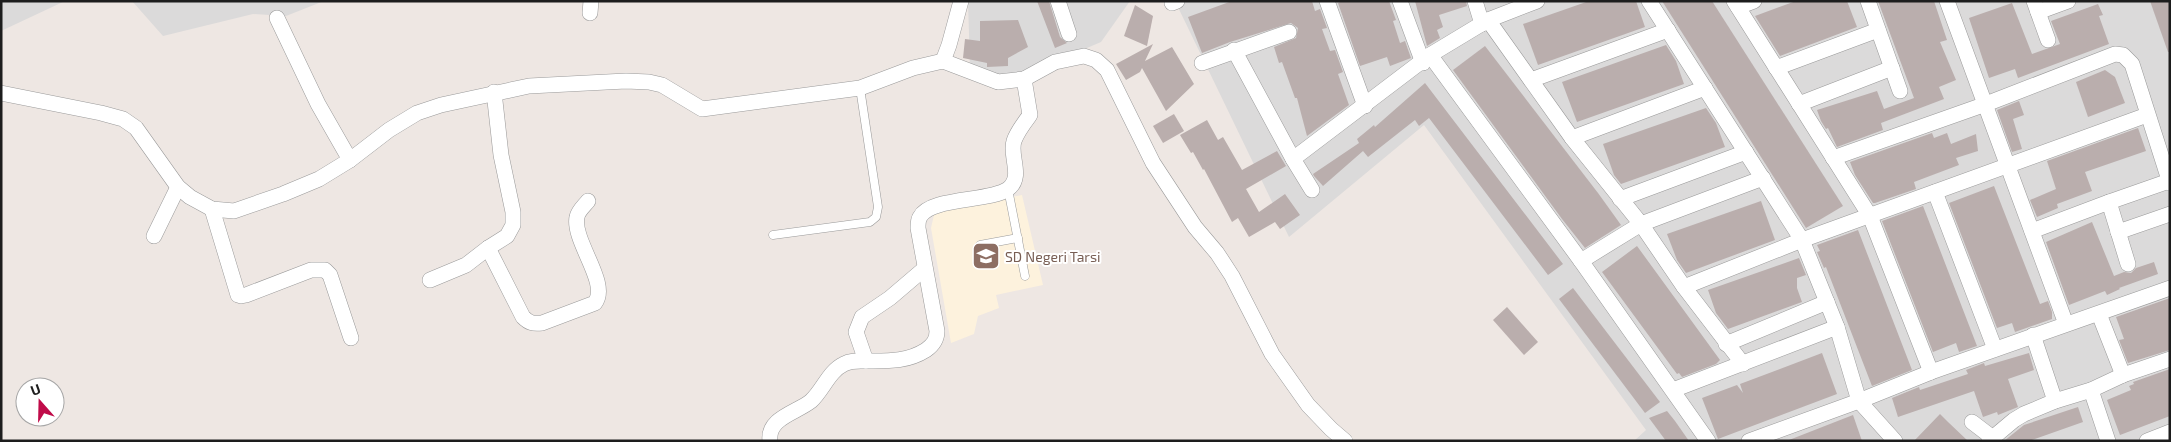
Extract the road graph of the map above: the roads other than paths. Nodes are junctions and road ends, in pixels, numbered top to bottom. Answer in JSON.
{"nodes":[{"id":1,"x":961,"y":1,"type":"edge"},
{"id":2,"x":1058,"y":1,"type":"edge"},
{"id":3,"x":1327,"y":1,"type":"edge"},
{"id":4,"x":1400,"y":1,"type":"edge"},
{"id":5,"x":1475,"y":1,"type":"edge"},
{"id":6,"x":1537,"y":1,"type":"edge"},
{"id":7,"x":1649,"y":1,"type":"edge"},
{"id":8,"x":1754,"y":1,"type":"edge"},
{"id":9,"x":1868,"y":1,"type":"edge"},
{"id":10,"x":2068,"y":1,"type":"edge"},
{"id":11,"x":1949,"y":2,"type":"edge"},
{"id":12,"x":1736,"y":4,"type":"edge"},
{"id":13,"x":2036,"y":7,"type":"edge"},
{"id":14,"x":277,"y":18,"type":"dead end"},
{"id":15,"x":1485,"y":22,"type":"junction"},
{"id":16,"x":1668,"y":30,"type":"junction"},
{"id":17,"x":1878,"y":30,"type":"junction"},
{"id":18,"x":1289,"y":32,"type":"dead end"},
{"id":19,"x":1069,"y":34,"type":"dead end"},
{"id":20,"x":2048,"y":40,"type":"dead end"},
{"id":21,"x":1234,"y":50,"type":"junction"},
{"id":22,"x":1427,"y":59,"type":"junction"},
{"id":23,"x":943,"y":61,"type":"junction"},
{"id":24,"x":1202,"y":63,"type":"dead end"},
{"id":25,"x":1776,"y":68,"type":"junction"},
{"id":26,"x":1892,"y":68,"type":"junction"},
{"id":27,"x":1024,"y":79,"type":"junction"},
{"id":28,"x":1530,"y":80,"type":"junction"},
{"id":29,"x":860,"y":88,"type":"junction"},
{"id":30,"x":1705,"y":88,"type":"junction"},
{"id":31,"x":1900,"y":91,"type":"dead end"},
{"id":32,"x":494,"y":92,"type":"junction"},
{"id":33,"x":1,"y":93,"type":"edge"},
{"id":34,"x":1799,"y":104,"type":"junction"},
{"id":35,"x":1986,"y":104,"type":"junction"},
{"id":36,"x":1365,"y":106,"type":"junction"},
{"id":37,"x":2147,"y":115,"type":"junction"},
{"id":38,"x":1572,"y":138,"type":"junction"},
{"id":39,"x":1746,"y":152,"type":"junction"},
{"id":40,"x":1833,"y":158,"type":"junction"},
{"id":41,"x":1293,"y":159,"type":"junction"},
{"id":42,"x":350,"y":160,"type":"junction"},
{"id":43,"x":2009,"y":166,"type":"junction"},
{"id":44,"x":1763,"y":178,"type":"junction"},
{"id":45,"x":2169,"y":182,"type":"edge"},
{"id":46,"x":178,"y":187,"type":"junction"},
{"id":47,"x":1312,"y":190,"type":"dead end"},
{"id":48,"x":1001,"y":192,"type":"junction"},
{"id":49,"x":1935,"y":192,"type":"junction"},
{"id":50,"x":1620,"y":199,"type":"junction"},
{"id":51,"x":588,"y":201,"type":"dead end"},
{"id":52,"x":2109,"y":202,"type":"junction"},
{"id":53,"x":212,"y":209,"type":"junction"},
{"id":54,"x":2170,"y":214,"type":"edge"},
{"id":55,"x":1870,"y":216,"type":"junction"},
{"id":56,"x":1641,"y":224,"type":"junction"},
{"id":57,"x":2032,"y":230,"type":"junction"},
{"id":58,"x":2118,"y":232,"type":"junction"},
{"id":59,"x":773,"y":235,"type":"dead end"},
{"id":60,"x":154,"y":236,"type":"dead end"},
{"id":61,"x":1018,"y":238,"type":"junction"},
{"id":62,"x":1802,"y":240,"type":"junction"},
{"id":63,"x":980,"y":245,"type":"dead end"},
{"id":64,"x":488,"y":248,"type":"junction"},
{"id":65,"x":1581,"y":262,"type":"junction"},
{"id":66,"x":2128,"y":264,"type":"dead end"},
{"id":67,"x":924,"y":269,"type":"junction"},
{"id":68,"x":1025,"y":276,"type":"dead end"},
{"id":69,"x":430,"y":280,"type":"dead end"},
{"id":70,"x":1684,"y":287,"type":"junction"},
{"id":71,"x":2170,"y":288,"type":"edge"},
{"id":72,"x":1827,"y":302,"type":"junction"},
{"id":73,"x":2100,"y":314,"type":"junction"},
{"id":74,"x":2066,"y":324,"type":"junction"},
{"id":75,"x":1837,"y":327,"type":"junction"},
{"id":76,"x":2034,"y":335,"type":"junction"},
{"id":77,"x":351,"y":338,"type":"dead end"},
{"id":78,"x":1726,"y":344,"type":"junction"},
{"id":79,"x":1995,"y":349,"type":"junction"},
{"id":80,"x":2170,"y":359,"type":"edge"},
{"id":81,"x":866,"y":361,"type":"junction"},
{"id":82,"x":1743,"y":364,"type":"junction"},
{"id":83,"x":1931,"y":372,"type":"junction"},
{"id":84,"x":2123,"y":375,"type":"junction"},
{"id":85,"x":1673,"y":390,"type":"junction"},
{"id":86,"x":2091,"y":390,"type":"junction"},
{"id":87,"x":1860,"y":401,"type":"junction"},
{"id":88,"x":2055,"y":401,"type":"junction"},
{"id":89,"x":1972,"y":422,"type":"dead end"},
{"id":90,"x":2170,"y":432,"type":"edge"},
{"id":91,"x":1991,"y":439,"type":"edge"},
{"id":92,"x":770,"y":441,"type":"edge"},
{"id":93,"x":1345,"y":441,"type":"edge"},
{"id":94,"x":1708,"y":441,"type":"edge"},
{"id":95,"x":1749,"y":441,"type":"edge"},
{"id":96,"x":1895,"y":441,"type":"edge"},
{"id":97,"x":2108,"y":441,"type":"edge"},
{"id":98,"x":2147,"y":441,"type":"edge"}],
"edges":[{"from":1,"to":23,"type":"street"},
{"from":2,"to":19,"type":"street"},
{"from":3,"to":36,"type":"street"},
{"from":4,"to":22,"type":"street"},
{"from":5,"to":15,"type":"street"},
{"from":6,"to":15,"type":"street"},
{"from":7,"to":16,"type":"street"},
{"from":8,"to":12,"type":"street"},
{"from":9,"to":17,"type":"street"},
{"from":10,"to":13,"type":"street"},
{"from":11,"to":35,"type":"street"},
{"from":12,"to":25,"type":"street"},
{"from":13,"to":20,"type":"street"},
{"from":14,"to":42,"type":"street"},
{"from":15,"to":22,"type":"street"},
{"from":15,"to":28,"type":"street"},
{"from":16,"to":28,"type":"street"},
{"from":16,"to":30,"type":"street"},
{"from":17,"to":25,"type":"street"},
{"from":17,"to":26,"type":"street"},
{"from":18,"to":21,"type":"street"},
{"from":21,"to":24,"type":"street"},
{"from":21,"to":41,"type":"street"},
{"from":22,"to":36,"type":"street"},
{"from":22,"to":65,"type":"street"},
{"from":23,"to":27,"type":"street"},
{"from":23,"to":29,"type":"street"},
{"from":25,"to":34,"type":"street"},
{"from":26,"to":31,"type":"street"},
{"from":26,"to":34,"type":"street"},
{"from":27,"to":48,"type":"street"},
{"from":27,"to":93,"type":"street"},
{"from":28,"to":38,"type":"street"},
{"from":29,"to":32,"type":"street"},
{"from":29,"to":59,"type":"lane"},
{"from":30,"to":38,"type":"street"},
{"from":30,"to":39,"type":"street"},
{"from":32,"to":42,"type":"street"},
{"from":32,"to":64,"type":"street"},
{"from":33,"to":46,"type":"street"},
{"from":34,"to":40,"type":"street"},
{"from":35,"to":37,"type":"street"},
{"from":35,"to":40,"type":"street"},
{"from":35,"to":43,"type":"street"},
{"from":36,"to":41,"type":"street"},
{"from":37,"to":43,"type":"street"},
{"from":37,"to":45,"type":"street"},
{"from":38,"to":50,"type":"street"},
{"from":39,"to":44,"type":"street"},
{"from":39,"to":50,"type":"street"},
{"from":40,"to":55,"type":"street"},
{"from":41,"to":47,"type":"street"},
{"from":42,"to":53,"type":"street"},
{"from":43,"to":49,"type":"street"},
{"from":43,"to":57,"type":"street"},
{"from":44,"to":56,"type":"street"},
{"from":44,"to":62,"type":"street"},
{"from":45,"to":52,"type":"street"},
{"from":46,"to":53,"type":"street"},
{"from":46,"to":60,"type":"street"},
{"from":48,"to":61,"type":"lane"},
{"from":48,"to":67,"type":"street"},
{"from":49,"to":55,"type":"street"},
{"from":49,"to":79,"type":"street"},
{"from":50,"to":56,"type":"street"},
{"from":51,"to":64,"type":"street"},
{"from":52,"to":57,"type":"street"},
{"from":52,"to":58,"type":"street"},
{"from":53,"to":77,"type":"street"},
{"from":54,"to":58,"type":"street"},
{"from":55,"to":62,"type":"street"},
{"from":55,"to":83,"type":"street"},
{"from":56,"to":65,"type":"street"},
{"from":56,"to":70,"type":"street"},
{"from":57,"to":74,"type":"street"},
{"from":58,"to":66,"type":"street"},
{"from":61,"to":63,"type":"lane"},
{"from":61,"to":68,"type":"lane"},
{"from":62,"to":70,"type":"street"},
{"from":62,"to":72,"type":"street"},
{"from":64,"to":69,"type":"street"},
{"from":65,"to":85,"type":"street"},
{"from":67,"to":81,"type":"street"},
{"from":67,"to":81,"type":"street"},
{"from":70,"to":78,"type":"street"},
{"from":71,"to":73,"type":"street"},
{"from":72,"to":75,"type":"street"},
{"from":72,"to":78,"type":"street"},
{"from":73,"to":74,"type":"street"},
{"from":73,"to":84,"type":"street"},
{"from":74,"to":76,"type":"street"},
{"from":75,"to":82,"type":"street"},
{"from":75,"to":87,"type":"street"},
{"from":76,"to":79,"type":"street"},
{"from":76,"to":88,"type":"street"},
{"from":78,"to":82,"type":"street"},
{"from":79,"to":83,"type":"street"},
{"from":80,"to":84,"type":"street"},
{"from":81,"to":92,"type":"street"},
{"from":82,"to":85,"type":"street"},
{"from":83,"to":87,"type":"street"},
{"from":84,"to":86,"type":"street"},
{"from":85,"to":94,"type":"street"},
{"from":86,"to":88,"type":"street"},
{"from":86,"to":97,"type":"street"},
{"from":87,"to":95,"type":"street"},
{"from":87,"to":96,"type":"street"},
{"from":88,"to":91,"type":"street"},
{"from":89,"to":91,"type":"street"},
{"from":90,"to":98,"type":"street"}]}
